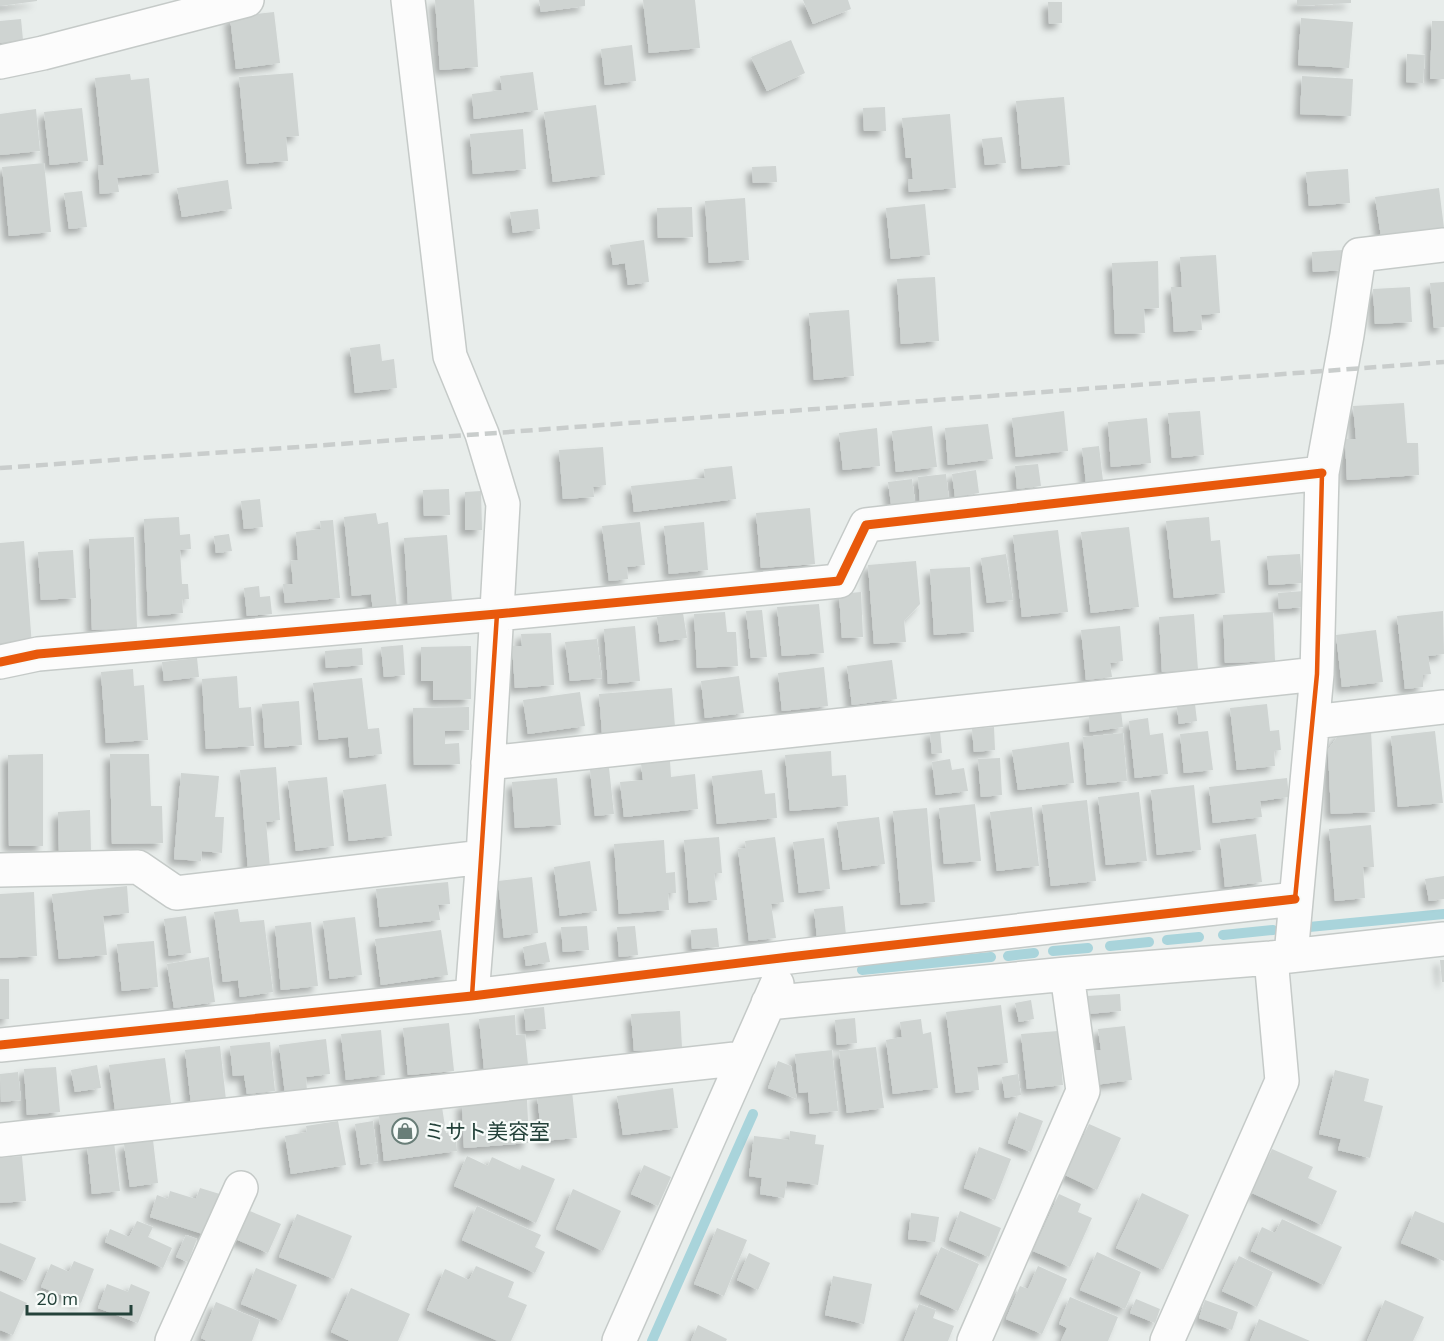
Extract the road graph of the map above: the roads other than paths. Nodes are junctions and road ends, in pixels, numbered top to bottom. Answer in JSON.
{"nodes":[{"id":1,"x":247,"y":0,"type":"edge"},
{"id":2,"x":408,"y":0,"type":"edge"},
{"id":3,"x":0,"y":62,"type":"edge"},
{"id":4,"x":1444,"y":245,"type":"edge"},
{"id":5,"x":1322,"y":473,"type":"junction"},
{"id":6,"x":497,"y":614,"type":"junction"},
{"id":7,"x":0,"y":662,"type":"edge"},
{"id":8,"x":1317,"y":674,"type":"junction"},
{"id":9,"x":1444,"y":707,"type":"edge"},
{"id":10,"x":1312,"y":722,"type":"junction"},
{"id":11,"x":488,"y":763,"type":"junction"},
{"id":12,"x":483,"y":857,"type":"junction"},
{"id":13,"x":0,"y":870,"type":"edge"},
{"id":14,"x":1295,"y":899,"type":"junction"},
{"id":15,"x":1444,"y":939,"type":"edge"},
{"id":16,"x":789,"y":957,"type":"junction"},
{"id":17,"x":1281,"y":957,"type":"junction"},
{"id":18,"x":1066,"y":974,"type":"junction"},
{"id":19,"x":472,"y":996,"type":"junction"},
{"id":20,"x":768,"y":1003,"type":"junction"},
{"id":21,"x":0,"y":1045,"type":"edge"},
{"id":22,"x":744,"y":1058,"type":"junction"},
{"id":23,"x":0,"y":1140,"type":"edge"},
{"id":24,"x":241,"y":1188,"type":"dead end"},
{"id":25,"x":172,"y":1341,"type":"edge"},
{"id":26,"x":619,"y":1341,"type":"edge"},
{"id":27,"x":974,"y":1341,"type":"edge"},
{"id":28,"x":1167,"y":1341,"type":"edge"}],
"edges":[{"from":1,"to":3,"type":"street"},
{"from":2,"to":6,"type":"street"},
{"from":4,"to":5,"type":"street"},
{"from":5,"to":6,"type":"street"},
{"from":5,"to":8,"type":"street"},
{"from":6,"to":7,"type":"street"},
{"from":6,"to":11,"type":"street"},
{"from":8,"to":10,"type":"street"},
{"from":8,"to":11,"type":"street"},
{"from":9,"to":10,"type":"street"},
{"from":10,"to":14,"type":"street"},
{"from":11,"to":12,"type":"street"},
{"from":12,"to":13,"type":"street"},
{"from":12,"to":19,"type":"street"},
{"from":14,"to":16,"type":"street"},
{"from":14,"to":17,"type":"street"},
{"from":15,"to":17,"type":"street"},
{"from":16,"to":19,"type":"street"},
{"from":16,"to":20,"type":"street"},
{"from":17,"to":18,"type":"street"},
{"from":17,"to":28,"type":"street"},
{"from":18,"to":20,"type":"street"},
{"from":18,"to":27,"type":"street"},
{"from":19,"to":21,"type":"street"},
{"from":20,"to":22,"type":"street"},
{"from":22,"to":23,"type":"street"},
{"from":22,"to":26,"type":"street"},
{"from":24,"to":25,"type":"street"}]}
